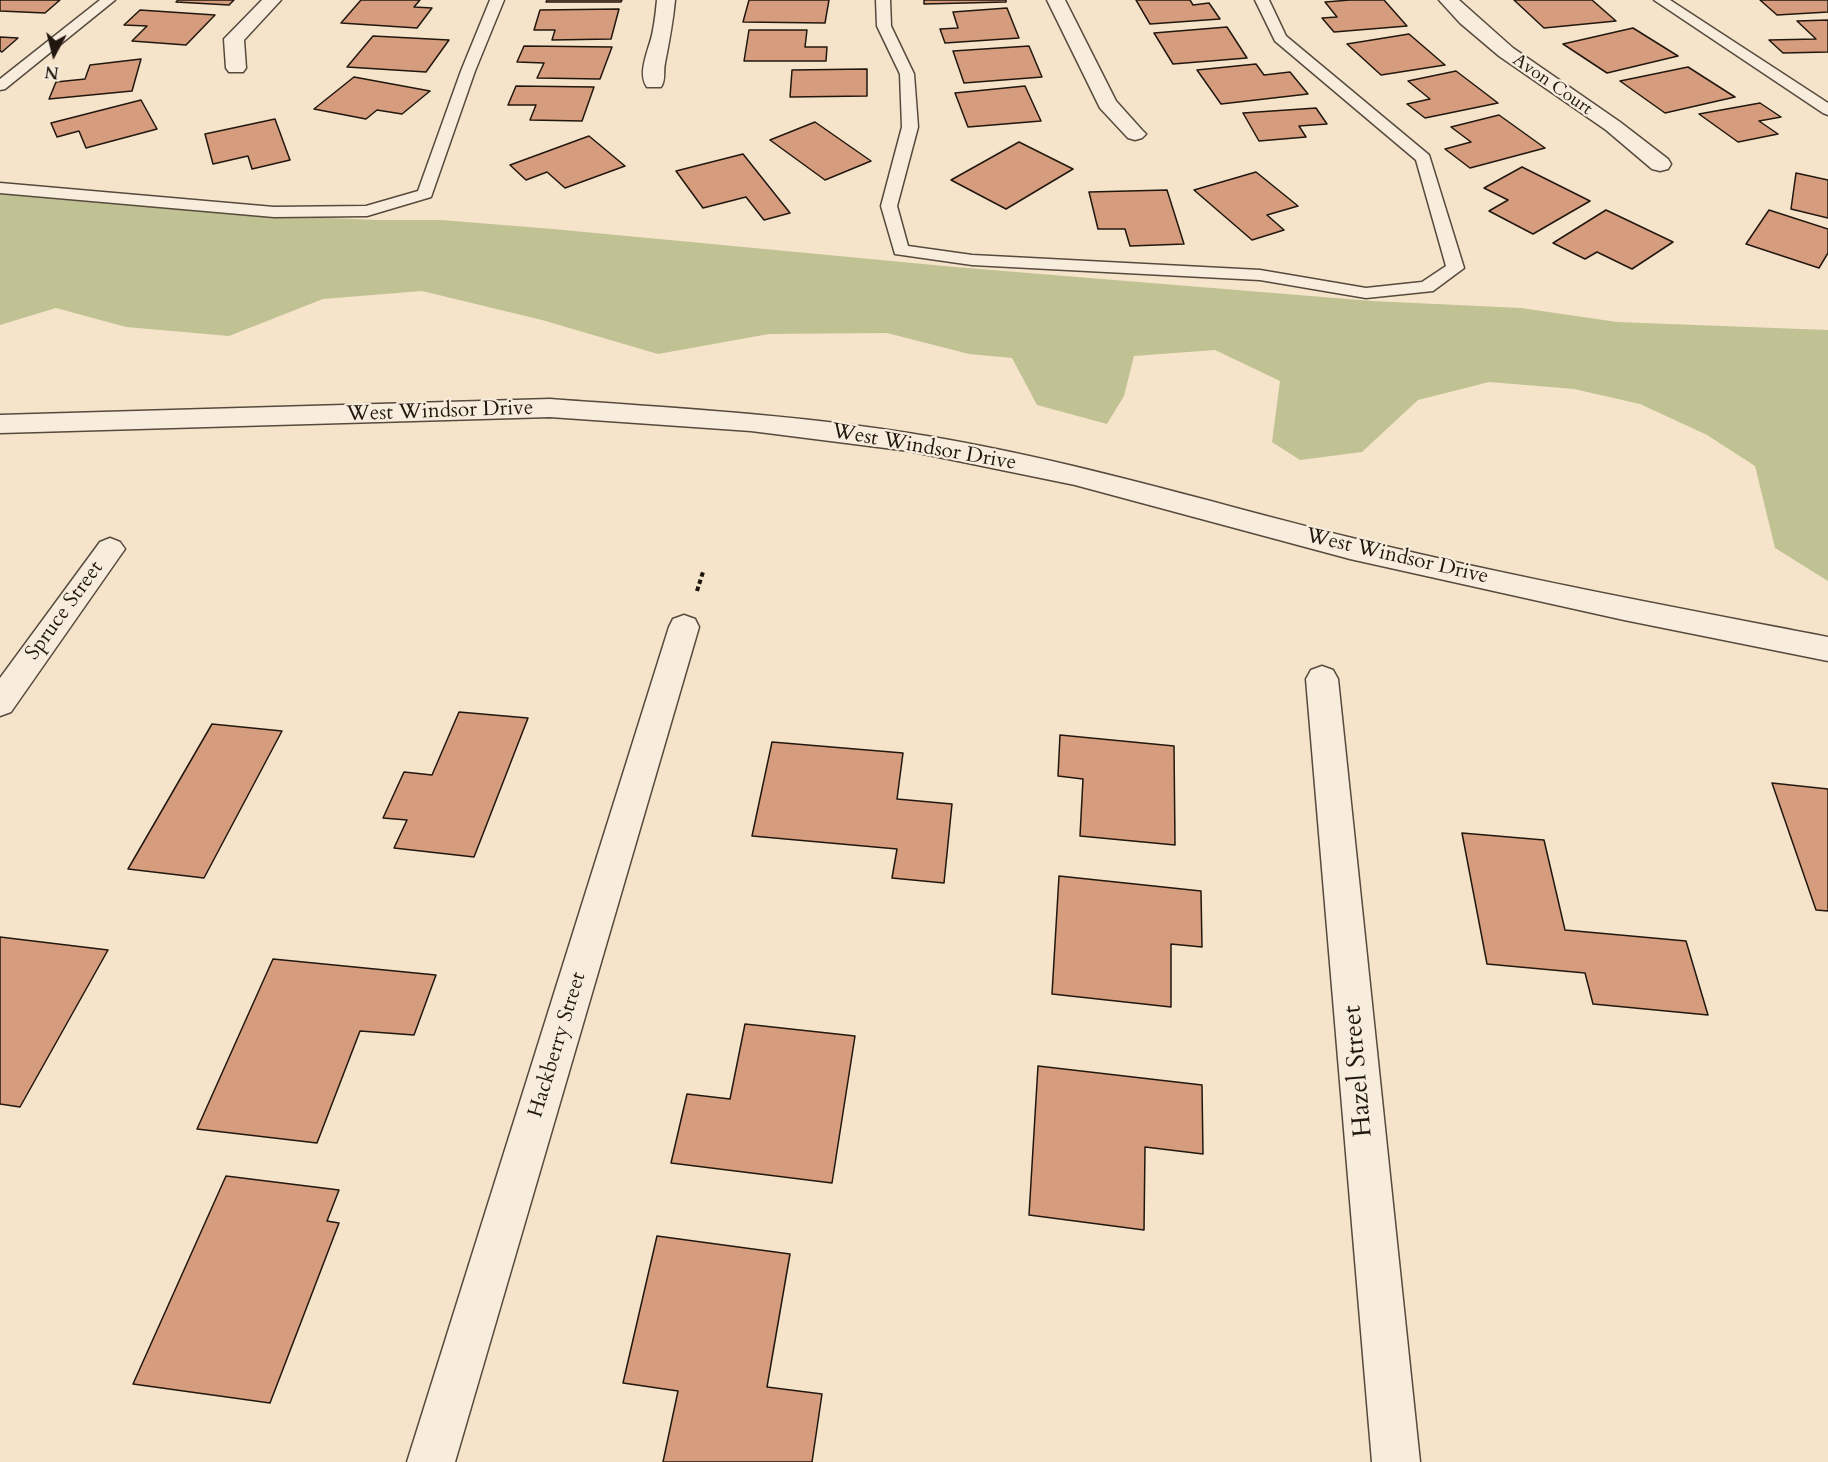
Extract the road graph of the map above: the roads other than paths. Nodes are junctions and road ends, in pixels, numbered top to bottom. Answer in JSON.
{"nodes":[{"id":1,"x":108,"y":0,"type":"edge"},
{"id":2,"x":272,"y":0,"type":"edge"},
{"id":3,"x":497,"y":0,"type":"edge"},
{"id":4,"x":666,"y":0,"type":"edge"},
{"id":5,"x":883,"y":0,"type":"edge"},
{"id":6,"x":1056,"y":0,"type":"edge"},
{"id":7,"x":1262,"y":0,"type":"edge"},
{"id":8,"x":1448,"y":0,"type":"edge"},
{"id":9,"x":1661,"y":0,"type":"edge"},
{"id":10,"x":236,"y":68,"type":"dead end"},
{"id":11,"x":654,"y":83,"type":"dead end"},
{"id":12,"x":0,"y":86,"type":"edge"},
{"id":13,"x":1828,"y":110,"type":"edge"},
{"id":14,"x":1134,"y":134,"type":"dead end"},
{"id":15,"x":1660,"y":164,"type":"dead end"},
{"id":16,"x":0,"y":188,"type":"edge"},
{"id":17,"x":0,"y":424,"type":"edge"},
{"id":18,"x":110,"y":549,"type":"dead end"},
{"id":19,"x":684,"y":627,"type":"dead end"},
{"id":20,"x":1828,"y":649,"type":"edge"},
{"id":21,"x":1322,"y":679,"type":"dead end"},
{"id":22,"x":0,"y":703,"type":"edge"},
{"id":23,"x":431,"y":1462,"type":"edge"},
{"id":24,"x":1396,"y":1462,"type":"edge"}],
"edges":[{"from":1,"to":12,"type":"lane"},
{"from":2,"to":10,"type":"street"},
{"from":3,"to":16,"type":"lane"},
{"from":4,"to":11,"type":"street"},
{"from":5,"to":7,"type":"lane"},
{"from":6,"to":14,"type":"street"},
{"from":8,"to":15,"type":"street","name":"Avon Court"},
{"from":9,"to":13,"type":"lane"},
{"from":17,"to":20,"type":"street","name":"West Windsor Drive"},
{"from":18,"to":22,"type":"street","name":"Spruce Street"},
{"from":19,"to":23,"type":"street","name":"Hackberry Street"},
{"from":21,"to":24,"type":"street","name":"Hazel Street"}]}
